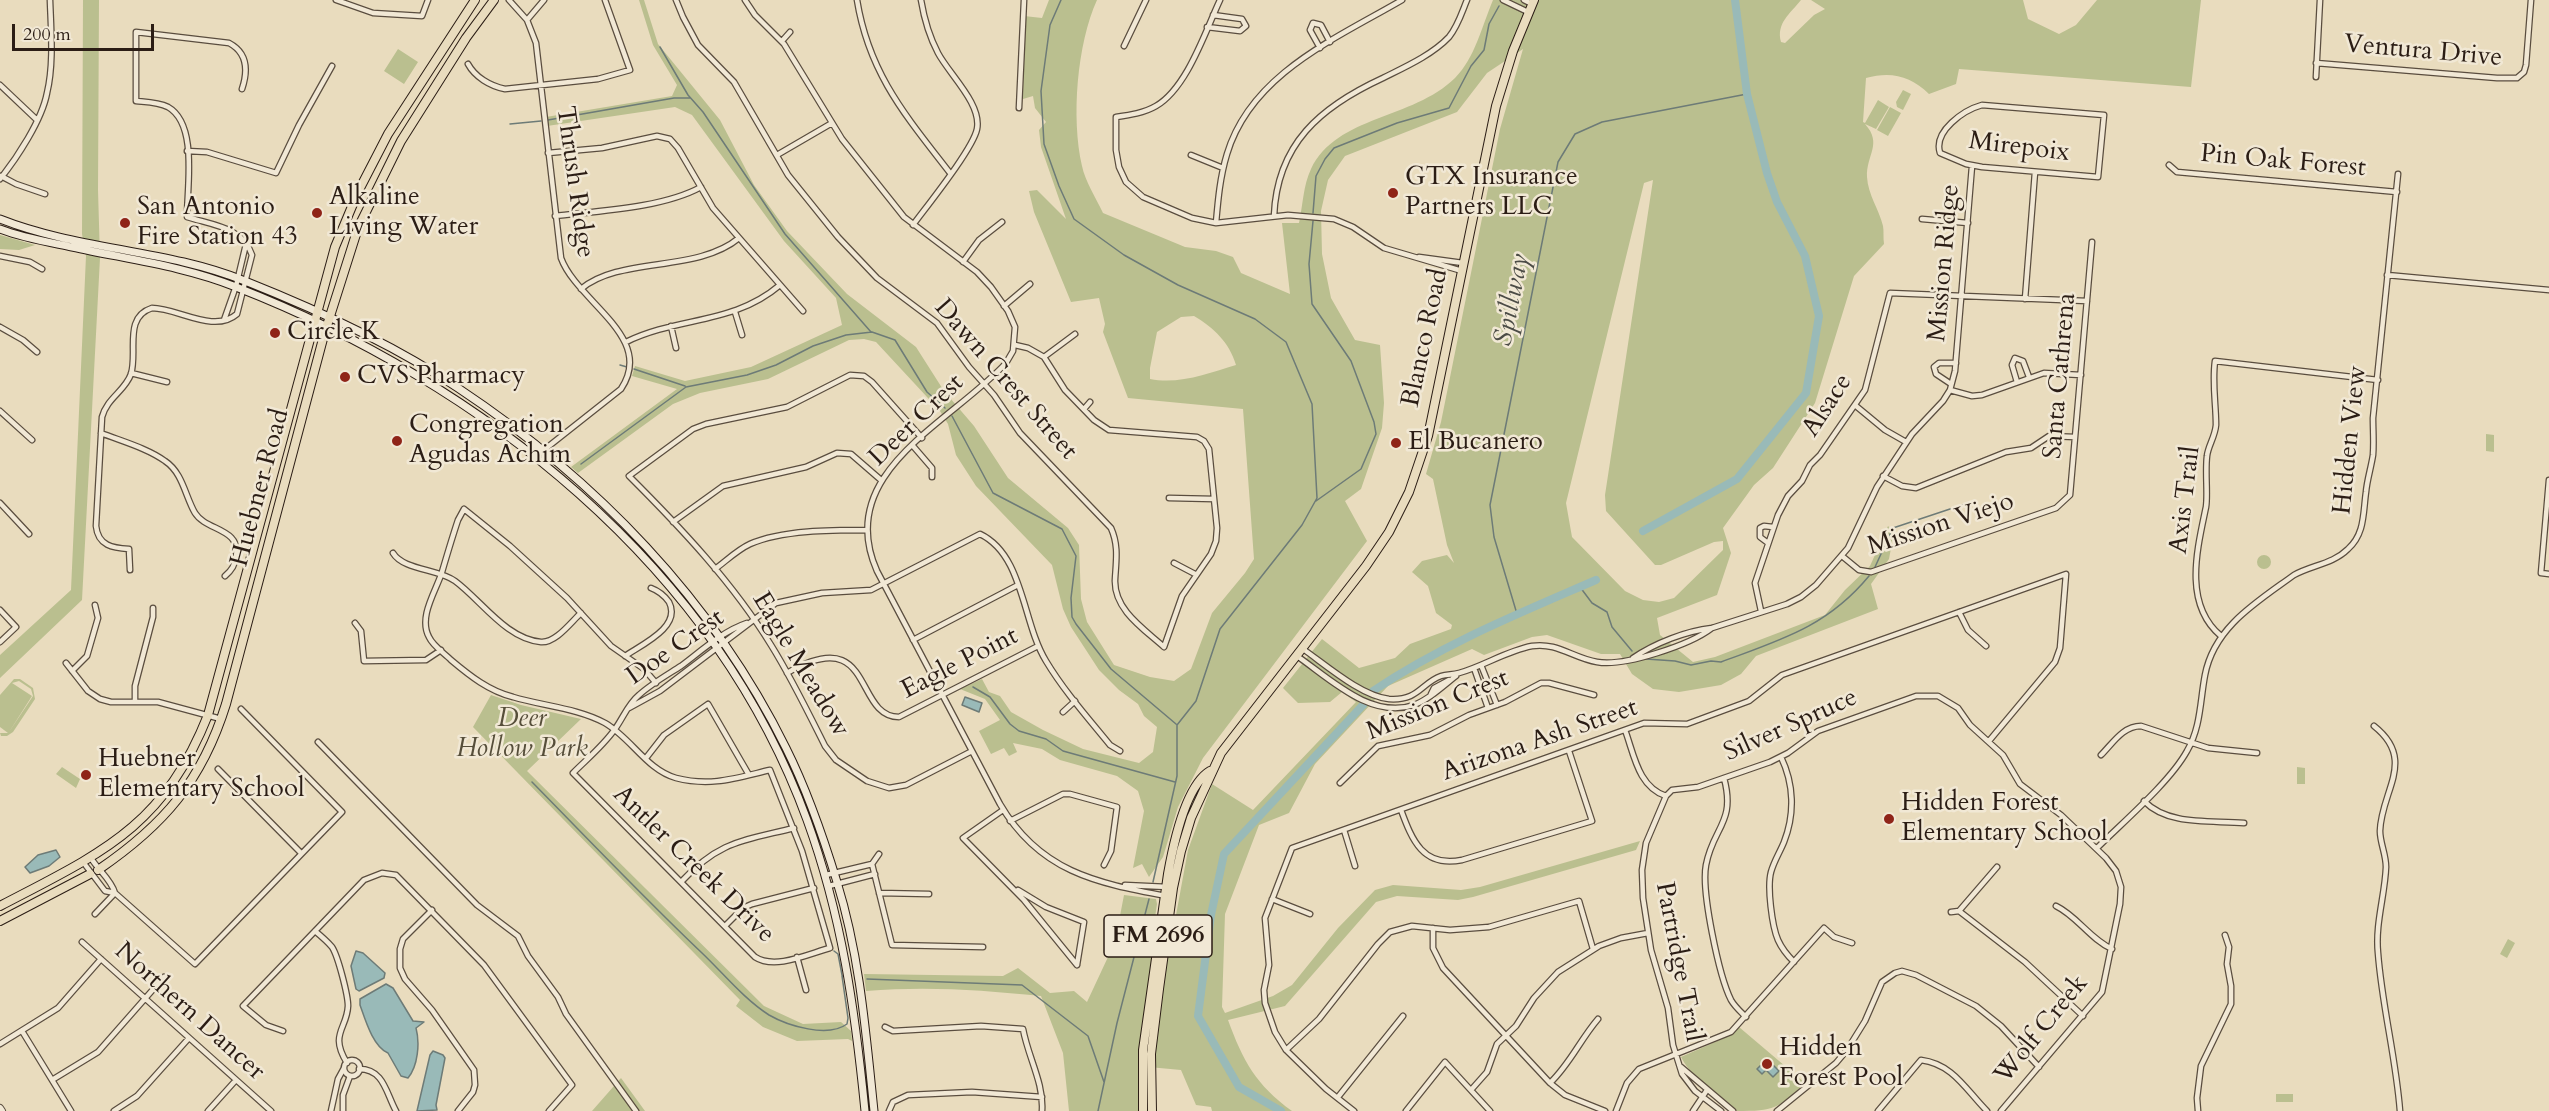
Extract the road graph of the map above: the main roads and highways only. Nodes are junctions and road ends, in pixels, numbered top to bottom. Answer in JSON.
{"nodes":[{"id":1,"x":475,"y":0,"type":"edge"},
{"id":2,"x":494,"y":0,"type":"edge"},
{"id":3,"x":1533,"y":2,"type":"edge"},
{"id":4,"x":363,"y":183,"type":"junction"},
{"id":5,"x":375,"y":190,"type":"junction"},
{"id":6,"x":0,"y":219,"type":"edge"},
{"id":7,"x":0,"y":229,"type":"edge"},
{"id":8,"x":314,"y":316,"type":"junction"},
{"id":9,"x":329,"y":318,"type":"junction"},
{"id":10,"x":326,"y":326,"type":"junction"},
{"id":11,"x":412,"y":360,"type":"junction"},
{"id":12,"x":407,"y":368,"type":"junction"},
{"id":13,"x":281,"y":439,"type":"junction"},
{"id":14,"x":295,"y":444,"type":"junction"},
{"id":15,"x":538,"y":453,"type":"junction"},
{"id":16,"x":234,"y":615,"type":"junction"},
{"id":17,"x":247,"y":618,"type":"junction"},
{"id":18,"x":98,"y":870,"type":"joint"},
{"id":19,"x":90,"y":874,"type":"joint"},
{"id":20,"x":0,"y":906,"type":"edge"},
{"id":21,"x":0,"y":921,"type":"edge"},
{"id":22,"x":854,"y":1008,"type":"junction"},
{"id":23,"x":863,"y":1008,"type":"junction"},
{"id":24,"x":1147,"y":1079,"type":"junction"},
{"id":25,"x":865,"y":1111,"type":"edge"},
{"id":26,"x":874,"y":1111,"type":"edge"},
{"id":27,"x":1143,"y":1111,"type":"edge"},
{"id":28,"x":1152,"y":1111,"type":"edge"}],
"edges":[{"from":1,"to":4,"type":"main road","name":"Huebner Road"},
{"from":2,"to":5,"type":"main road","name":"Huebner Road"},
{"from":3,"to":24,"type":"main road","name":"Blanco Road","number":"FM 2696"},
{"from":4,"to":5,"type":"main road"},
{"from":4,"to":8,"type":"main road","name":"Huebner Road"},
{"from":5,"to":9,"type":"main road","name":"Huebner Road"},
{"from":6,"to":8,"type":"main road"},
{"from":7,"to":8,"type":"main road"},
{"from":8,"to":9,"type":"main road"},
{"from":8,"to":10,"type":"main road"},
{"from":8,"to":13,"type":"main road","name":"Huebner Road"},
{"from":9,"to":10,"type":"main road","name":"Huebner Road"},
{"from":9,"to":11,"type":"main road"},
{"from":10,"to":12,"type":"main road"},
{"from":10,"to":14,"type":"main road","name":"Huebner Road"},
{"from":11,"to":12,"type":"main road"},
{"from":11,"to":15,"type":"main road"},
{"from":12,"to":15,"type":"main road"},
{"from":13,"to":14,"type":"main road"},
{"from":13,"to":16,"type":"main road","name":"Huebner Road"},
{"from":14,"to":17,"type":"main road","name":"Huebner Road"},
{"from":15,"to":22,"type":"main road"},
{"from":15,"to":23,"type":"main road"},
{"from":16,"to":17,"type":"main road"},
{"from":16,"to":20,"type":"main road","name":"Huebner Road"},
{"from":17,"to":18,"type":"main road","name":"Huebner Road"},
{"from":18,"to":19,"type":"main road","name":"Huebner Road"},
{"from":19,"to":21,"type":"main road","name":"Huebner Road"},
{"from":22,"to":23,"type":"main road"},
{"from":22,"to":25,"type":"main road"},
{"from":23,"to":26,"type":"main road"},
{"from":24,"to":27,"type":"main road","name":"Blanco Road","number":"FM 2696"},
{"from":24,"to":28,"type":"main road","name":"Blanco Road","number":"FM 2696"}]}
